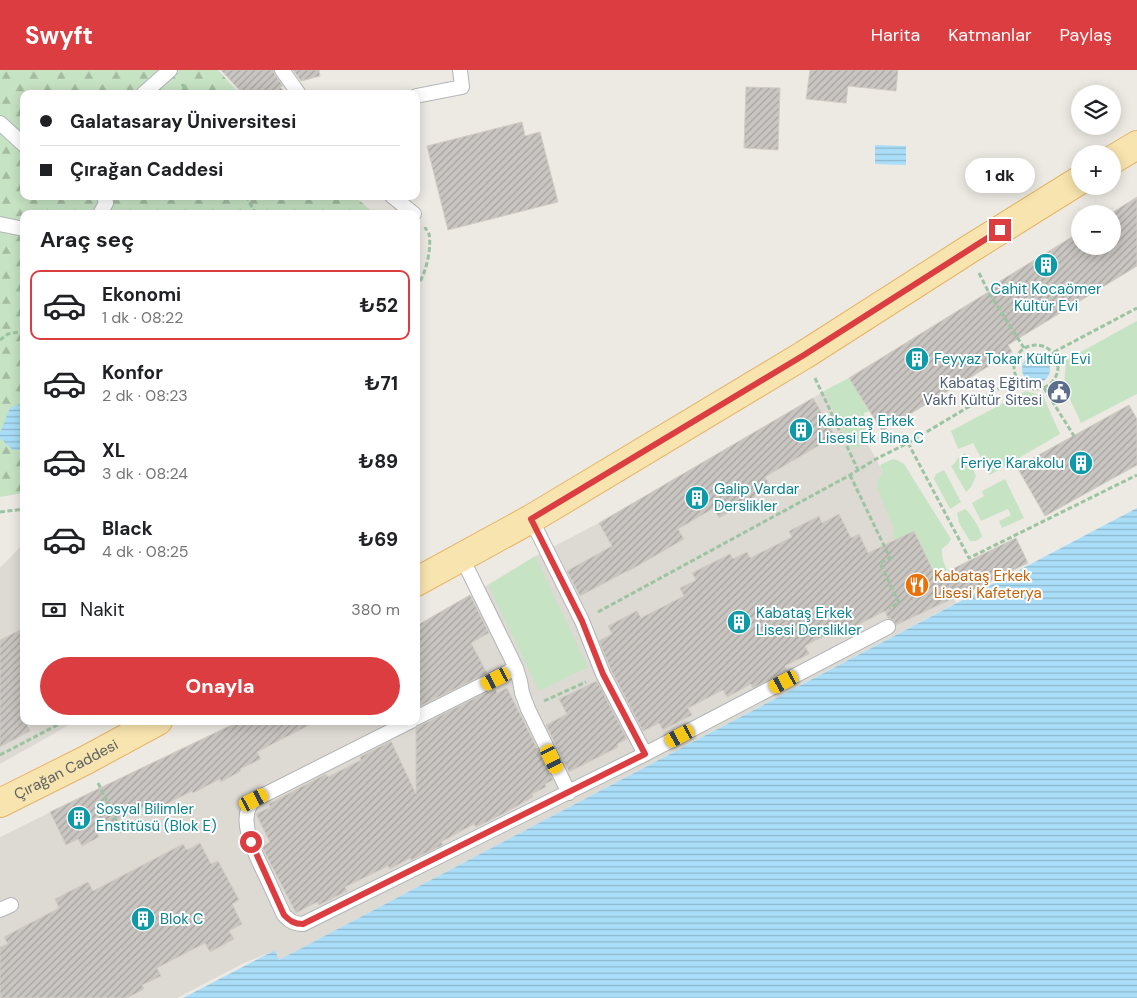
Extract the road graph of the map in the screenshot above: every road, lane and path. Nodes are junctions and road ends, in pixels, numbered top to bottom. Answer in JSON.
{"nodes":[{"id":1,"x":170,"y":70,"type":"edge"},
{"id":2,"x":282,"y":70,"type":"edge"},
{"id":3,"x":460,"y":70,"type":"edge"},
{"id":4,"x":148,"y":90,"type":"edge"},
{"id":5,"x":296,"y":90,"type":"edge"},
{"id":6,"x":420,"y":95,"type":"edge"},
{"id":7,"x":0,"y":123,"type":"edge"},
{"id":8,"x":20,"y":141,"type":"edge"},
{"id":9,"x":1137,"y":145,"type":"edge"},
{"id":10,"x":1121,"y":155,"type":"edge"},
{"id":11,"x":1071,"y":186,"type":"edge"},
{"id":12,"x":397,"y":200,"type":"edge"},
{"id":13,"x":410,"y":210,"type":"edge"},
{"id":14,"x":420,"y":220,"type":"edge"},
{"id":15,"x":0,"y":224,"type":"edge"},
{"id":16,"x":20,"y":228,"type":"edge"},
{"id":17,"x":968,"y":250,"type":"junction"},
{"id":18,"x":420,"y":282,"type":"edge"},
{"id":19,"x":1137,"y":308,"type":"edge"},
{"id":20,"x":20,"y":332,"type":"edge"},
{"id":21,"x":0,"y":340,"type":"edge"},
{"id":22,"x":1024,"y":348,"type":"junction"},
{"id":23,"x":1054,"y":352,"type":"junction"},
{"id":24,"x":804,"y":355,"type":"junction"},
{"id":25,"x":1017,"y":378,"type":"junction"},
{"id":26,"x":1044,"y":388,"type":"junction"},
{"id":27,"x":1074,"y":436,"type":"dead end"},
{"id":28,"x":908,"y":443,"type":"junction"},
{"id":29,"x":858,"y":470,"type":"junction"},
{"id":30,"x":850,"y":475,"type":"junction"},
{"id":31,"x":1137,"y":475,"type":"edge"},
{"id":32,"x":20,"y":510,"type":"edge"},
{"id":33,"x":0,"y":512,"type":"edge"},
{"id":34,"x":531,"y":519,"type":"junction"},
{"id":35,"x":462,"y":558,"type":"junction"},
{"id":36,"x":420,"y":580,"type":"edge"},
{"id":37,"x":582,"y":621,"type":"junction"},
{"id":38,"x":888,"y":627,"type":"joint"},
{"id":39,"x":516,"y":668,"type":"junction"},
{"id":40,"x":603,"y":674,"type":"junction"},
{"id":41,"x":528,"y":709,"type":"junction"},
{"id":42,"x":420,"y":716,"type":"edge"},
{"id":43,"x":57,"y":725,"type":"edge"},
{"id":44,"x":151,"y":725,"type":"edge"},
{"id":45,"x":403,"y":725,"type":"edge"},
{"id":46,"x":645,"y":754,"type":"junction"},
{"id":47,"x":0,"y":755,"type":"edge"},
{"id":48,"x":86,"y":760,"type":"junction"},
{"id":49,"x":569,"y":793,"type":"junction"},
{"id":50,"x":0,"y":803,"type":"edge"},
{"id":51,"x":122,"y":832,"type":"dead end"}],
"edges":[{"from":1,"to":4,"type":"lane"},
{"from":2,"to":5,"type":"lane"},
{"from":3,"to":6,"type":"lane"},
{"from":7,"to":8,"type":"lane"},
{"from":9,"to":10,"type":"main road"},
{"from":11,"to":17,"type":"main road"},
{"from":12,"to":13,"type":"lane"},
{"from":14,"to":18,"type":"path"},
{"from":15,"to":16,"type":"lane"},
{"from":17,"to":22,"type":"path"},
{"from":17,"to":24,"type":"main road"},
{"from":19,"to":23,"type":"path"},
{"from":20,"to":21,"type":"path"},
{"from":22,"to":23,"type":"path"},
{"from":22,"to":25,"type":"path"},
{"from":23,"to":26,"type":"path"},
{"from":24,"to":29,"type":"path"},
{"from":24,"to":34,"type":"main road"},
{"from":25,"to":26,"type":"path"},
{"from":25,"to":28,"type":"path"},
{"from":26,"to":27,"type":"path"},
{"from":28,"to":29,"type":"path"},
{"from":28,"to":31,"type":"path"},
{"from":29,"to":30,"type":"path"},
{"from":30,"to":37,"type":"path"},
{"from":30,"to":38,"type":"path"},
{"from":32,"to":33,"type":"path"},
{"from":34,"to":35,"type":"main road"},
{"from":34,"to":37,"type":"lane"},
{"from":35,"to":36,"type":"main road"},
{"from":35,"to":39,"type":"lane"},
{"from":37,"to":40,"type":"lane"},
{"from":38,"to":46,"type":"lane"},
{"from":39,"to":41,"type":"lane"},
{"from":39,"to":42,"type":"lane"},
{"from":40,"to":41,"type":"path"},
{"from":40,"to":46,"type":"lane"},
{"from":41,"to":49,"type":"lane"},
{"from":43,"to":47,"type":"path"},
{"from":44,"to":48,"type":"main road","name":"Çırağan Caddesi"},
{"from":45,"to":49,"type":"lane"},
{"from":46,"to":49,"type":"lane"},
{"from":48,"to":50,"type":"main road","name":"Çırağan Caddesi"},
{"from":48,"to":51,"type":"path"}]}
